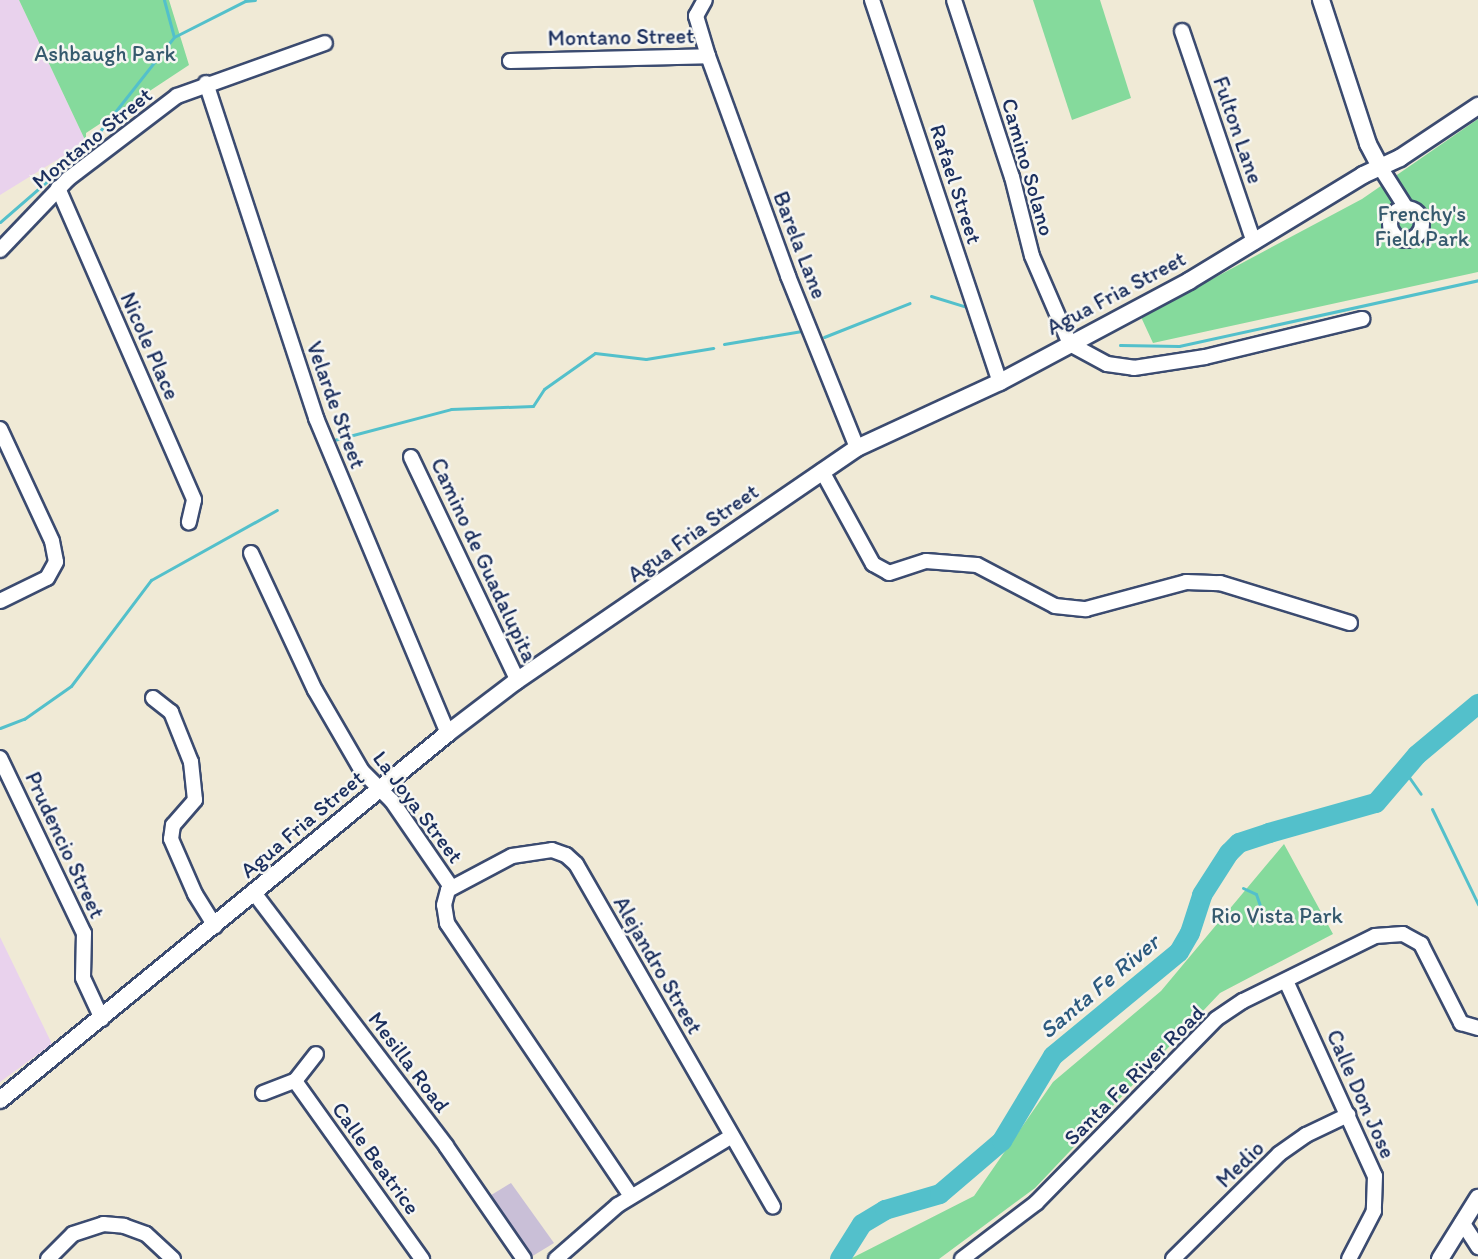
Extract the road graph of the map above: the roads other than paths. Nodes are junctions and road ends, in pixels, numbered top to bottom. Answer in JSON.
{"nodes":[{"id":1,"x":705,"y":0,"type":"edge"},
{"id":2,"x":872,"y":0,"type":"edge"},
{"id":3,"x":954,"y":0,"type":"edge"},
{"id":4,"x":1321,"y":0,"type":"edge"},
{"id":5,"x":1182,"y":31,"type":"dead end"},
{"id":6,"x":324,"y":43,"type":"dead end"},
{"id":7,"x":708,"y":56,"type":"junction"},
{"id":8,"x":510,"y":61,"type":"dead end"},
{"id":9,"x":206,"y":83,"type":"junction"},
{"id":10,"x":1478,"y":106,"type":"edge"},
{"id":11,"x":1380,"y":166,"type":"junction"},
{"id":12,"x":58,"y":188,"type":"junction"},
{"id":13,"x":1406,"y":208,"type":"dead end"},
{"id":14,"x":1254,"y":242,"type":"junction"},
{"id":15,"x":0,"y":250,"type":"edge"},
{"id":16,"x":1362,"y":320,"type":"dead end"},
{"id":17,"x":1070,"y":344,"type":"junction"},
{"id":18,"x":1000,"y":382,"type":"junction"},
{"id":19,"x":0,"y":429,"type":"edge"},
{"id":20,"x":856,"y":448,"type":"junction"},
{"id":21,"x":411,"y":457,"type":"dead end"},
{"id":22,"x":822,"y":471,"type":"junction"},
{"id":23,"x":189,"y":522,"type":"dead end"},
{"id":24,"x":251,"y":554,"type":"dead end"},
{"id":25,"x":0,"y":601,"type":"edge"},
{"id":26,"x":1350,"y":623,"type":"dead end"},
{"id":27,"x":518,"y":681,"type":"junction"},
{"id":28,"x":153,"y":698,"type":"dead end"},
{"id":29,"x":448,"y":733,"type":"junction"},
{"id":30,"x":0,"y":758,"type":"edge"},
{"id":31,"x":380,"y":788,"type":"junction"},
{"id":32,"x":451,"y":887,"type":"junction"},
{"id":33,"x":255,"y":894,"type":"junction"},
{"id":34,"x":215,"y":926,"type":"junction"},
{"id":35,"x":1286,"y":981,"type":"junction"},
{"id":36,"x":102,"y":1019,"type":"junction"},
{"id":37,"x":1478,"y":1028,"type":"edge"},
{"id":38,"x":316,"y":1054,"type":"dead end"},
{"id":39,"x":295,"y":1081,"type":"junction"},
{"id":40,"x":263,"y":1094,"type":"dead end"},
{"id":41,"x":0,"y":1100,"type":"edge"},
{"id":42,"x":1348,"y":1115,"type":"junction"},
{"id":43,"x":732,"y":1136,"type":"junction"},
{"id":44,"x":631,"y":1196,"type":"junction"},
{"id":45,"x":1478,"y":1198,"type":"edge"},
{"id":46,"x":773,"y":1206,"type":"dead end"},
{"id":47,"x":1462,"y":1222,"type":"junction"},
{"id":48,"x":1478,"y":1246,"type":"edge"},
{"id":49,"x":48,"y":1259,"type":"edge"},
{"id":50,"x":173,"y":1259,"type":"edge"},
{"id":51,"x":422,"y":1259,"type":"edge"},
{"id":52,"x":524,"y":1259,"type":"edge"},
{"id":53,"x":556,"y":1259,"type":"edge"},
{"id":54,"x":962,"y":1259,"type":"edge"},
{"id":55,"x":1173,"y":1259,"type":"edge"},
{"id":56,"x":1349,"y":1259,"type":"edge"},
{"id":57,"x":1440,"y":1259,"type":"edge"}],
"edges":[{"from":1,"to":7,"type":"street","name":"Montano Street"},
{"from":2,"to":18,"type":"street","name":"Rafael Street"},
{"from":3,"to":17,"type":"street","name":"Camino Solano"},
{"from":4,"to":11,"type":"street"},
{"from":5,"to":14,"type":"street","name":"Fulton Lane"},
{"from":6,"to":9,"type":"street","name":"Montano Street"},
{"from":7,"to":8,"type":"street","name":"Montano Street"},
{"from":7,"to":20,"type":"street","name":"Barela Lane"},
{"from":9,"to":12,"type":"street","name":"Montano Street"},
{"from":9,"to":29,"type":"street","name":"Velarde Street"},
{"from":10,"to":11,"type":"street","name":"Agua Fria Street"},
{"from":11,"to":13,"type":"street"},
{"from":11,"to":14,"type":"street","name":"Agua Fria Street"},
{"from":12,"to":15,"type":"street","name":"Montano Street"},
{"from":12,"to":23,"type":"street","name":"Nicole Place"},
{"from":14,"to":17,"type":"street","name":"Agua Fria Street"},
{"from":16,"to":17,"type":"street"},
{"from":17,"to":18,"type":"street","name":"Agua Fria Street"},
{"from":18,"to":20,"type":"street","name":"Agua Fria Street"},
{"from":19,"to":25,"type":"street"},
{"from":20,"to":22,"type":"street","name":"Agua Fria Street"},
{"from":21,"to":27,"type":"street","name":"Camino de Guadalupita"},
{"from":22,"to":26,"type":"street"},
{"from":22,"to":27,"type":"street","name":"Agua Fria Street"},
{"from":24,"to":31,"type":"street","name":"La Joya Street"},
{"from":27,"to":29,"type":"street","name":"Agua Fria Street"},
{"from":28,"to":34,"type":"street"},
{"from":29,"to":31,"type":"street","name":"Agua Fria Street"},
{"from":30,"to":36,"type":"street","name":"Prudencio Street"},
{"from":31,"to":32,"type":"street","name":"La Joya Street"},
{"from":31,"to":33,"type":"street","name":"Agua Fria Street"},
{"from":32,"to":43,"type":"street","name":"Alejandro Street"},
{"from":32,"to":44,"type":"street","name":"La Joya Street"},
{"from":33,"to":34,"type":"street","name":"Agua Fria Street"},
{"from":33,"to":52,"type":"street","name":"Mesilla Road"},
{"from":34,"to":36,"type":"street","name":"Agua Fria Street"},
{"from":35,"to":37,"type":"street","name":"Santa Fe River Road"},
{"from":35,"to":42,"type":"street","name":"Calle Don Jose"},
{"from":35,"to":54,"type":"street","name":"Santa Fe River Road"},
{"from":36,"to":41,"type":"street","name":"Agua Fria Street"},
{"from":38,"to":39,"type":"street"},
{"from":39,"to":40,"type":"street"},
{"from":39,"to":51,"type":"street","name":"Calle Beatrice"},
{"from":42,"to":55,"type":"street","name":"Medio"},
{"from":42,"to":56,"type":"street","name":"Calle Don Jose"},
{"from":43,"to":44,"type":"street"},
{"from":43,"to":46,"type":"street","name":"Alejandro Street"},
{"from":44,"to":53,"type":"street"},
{"from":45,"to":47,"type":"street"},
{"from":47,"to":48,"type":"street"},
{"from":47,"to":57,"type":"street"},
{"from":49,"to":50,"type":"street"}]}
